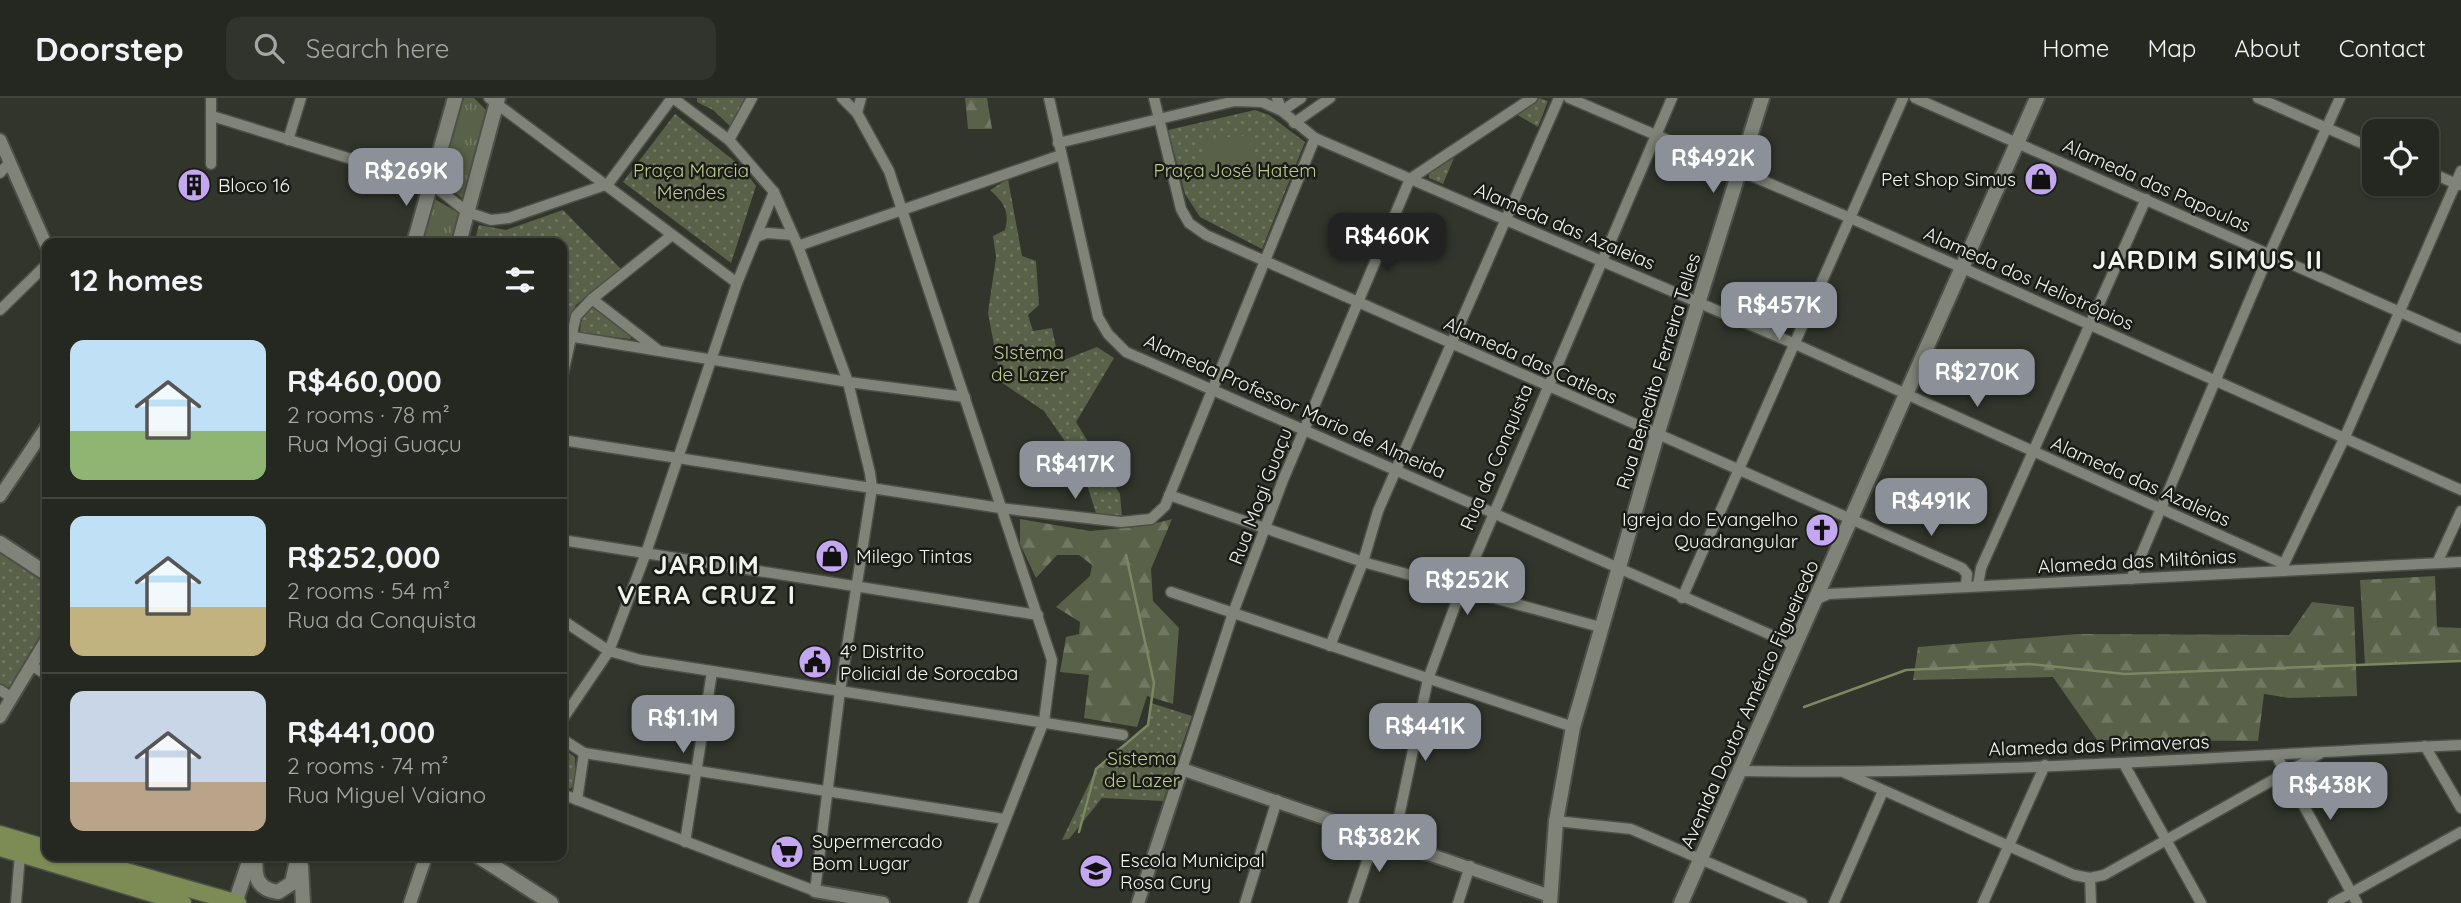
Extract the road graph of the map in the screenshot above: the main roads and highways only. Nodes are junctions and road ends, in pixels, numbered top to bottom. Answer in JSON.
{"nodes":[{"id":1,"x":455,"y":98,"type":"edge"},
{"id":2,"x":1762,"y":98,"type":"edge"},
{"id":3,"x":2037,"y":98,"type":"edge"},
{"id":4,"x":495,"y":99,"type":"edge"},
{"id":5,"x":416,"y":238,"type":"edge"},
{"id":6,"x":460,"y":238,"type":"edge"},
{"id":7,"x":0,"y":543,"type":"edge"},
{"id":8,"x":42,"y":571,"type":"edge"},
{"id":9,"x":0,"y":834,"type":"edge"},
{"id":10,"x":42,"y":847,"type":"edge"},
{"id":11,"x":0,"y":848,"type":"edge"},
{"id":12,"x":90,"y":861,"type":"edge"},
{"id":13,"x":252,"y":861,"type":"edge"},
{"id":14,"x":254,"y":861,"type":"edge"},
{"id":15,"x":298,"y":861,"type":"edge"},
{"id":16,"x":299,"y":861,"type":"edge"},
{"id":17,"x":486,"y":861,"type":"edge"},
{"id":18,"x":155,"y":899,"type":"edge"},
{"id":19,"x":1550,"y":900,"type":"edge"},
{"id":20,"x":183,"y":903,"type":"edge"},
{"id":21,"x":236,"y":903,"type":"edge"},
{"id":22,"x":303,"y":903,"type":"edge"},
{"id":23,"x":551,"y":903,"type":"edge"},
{"id":24,"x":1681,"y":903,"type":"edge"}],
"edges":[{"from":1,"to":5,"type":"main road"},
{"from":2,"to":19,"type":"main road","name":"Rua Benedito Ferreira Telles"},
{"from":3,"to":24,"type":"main road","name":"Avenida Doutor Américo Figueiredo"},
{"from":4,"to":6,"type":"main road"},
{"from":7,"to":8,"type":"main road"},
{"from":9,"to":10,"type":"main road"},
{"from":11,"to":18,"type":"main road"},
{"from":12,"to":21,"type":"main road"},
{"from":13,"to":21,"type":"main road"},
{"from":14,"to":15,"type":"main road"},
{"from":16,"to":22,"type":"main road"},
{"from":17,"to":23,"type":"main road"},
{"from":18,"to":20,"type":"main road"}]}
